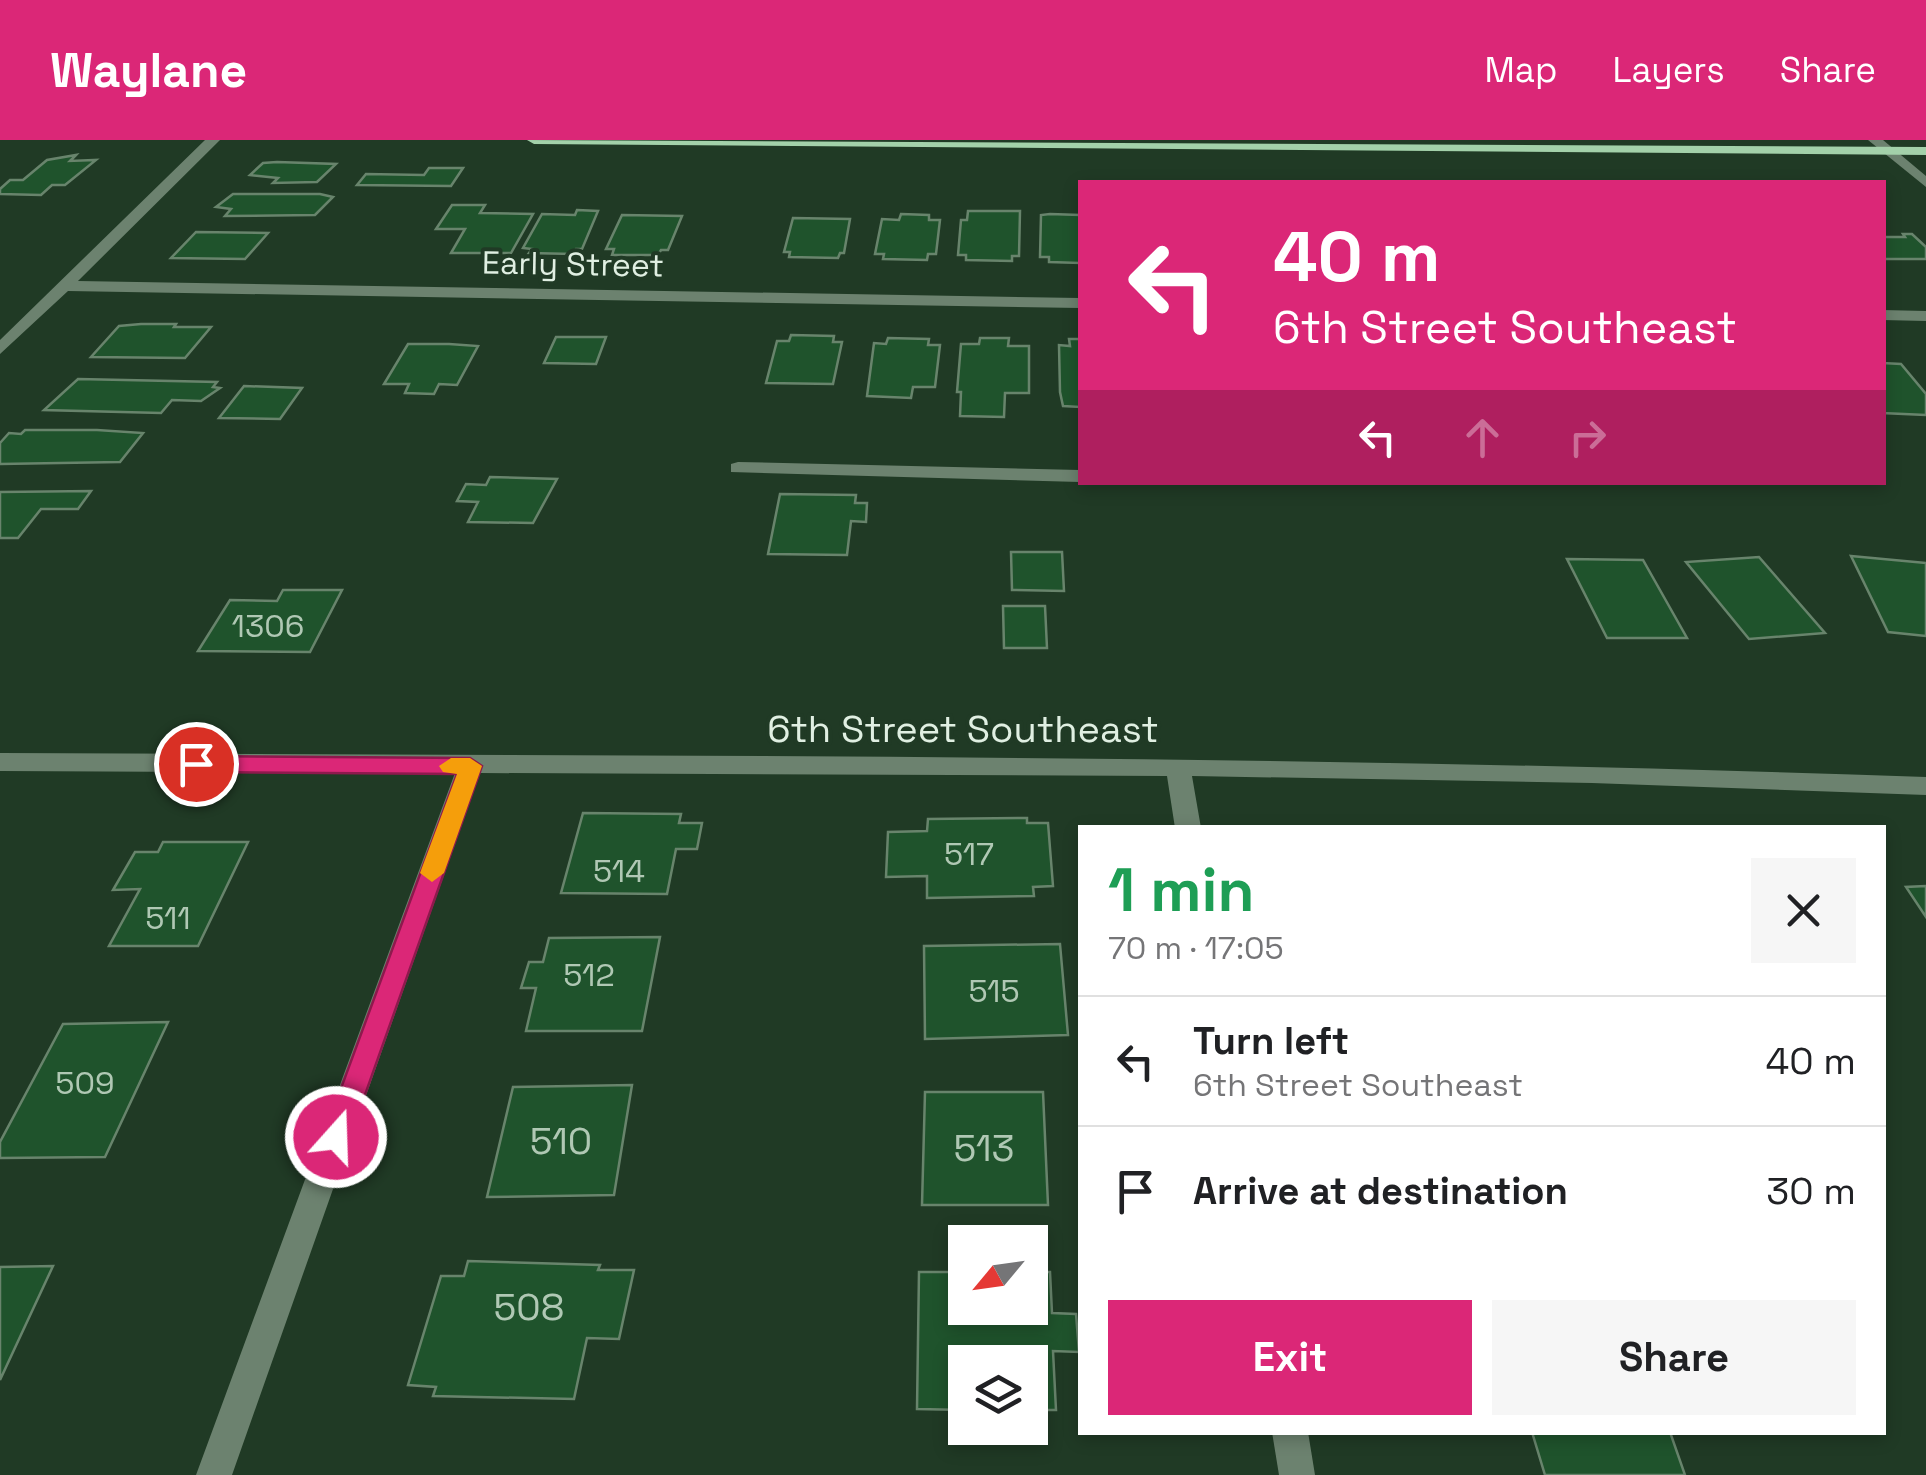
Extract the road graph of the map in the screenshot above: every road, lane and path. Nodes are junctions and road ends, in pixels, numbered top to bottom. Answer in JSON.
{"nodes":[{"id":1,"x":213,"y":140,"type":"edge"},
{"id":2,"x":534,"y":140,"type":"edge"},
{"id":3,"x":1323,"y":142,"type":"edge"},
{"id":4,"x":1880,"y":145,"type":"edge"},
{"id":5,"x":1926,"y":151,"type":"edge"},
{"id":6,"x":1926,"y":183,"type":"edge"},
{"id":7,"x":64,"y":286,"type":"junction"},
{"id":8,"x":1078,"y":303,"type":"edge"},
{"id":9,"x":1886,"y":315,"type":"edge"},
{"id":10,"x":1926,"y":316,"type":"edge"},
{"id":11,"x":0,"y":349,"type":"edge"},
{"id":12,"x":738,"y":468,"type":"dead end"},
{"id":13,"x":1078,"y":476,"type":"edge"},
{"id":14,"x":0,"y":762,"type":"edge"},
{"id":15,"x":470,"y":766,"type":"junction"},
{"id":16,"x":1178,"y":767,"type":"junction"},
{"id":17,"x":1926,"y":786,"type":"edge"},
{"id":18,"x":1188,"y":825,"type":"edge"},
{"id":19,"x":1290,"y":1435,"type":"edge"},
{"id":20,"x":214,"y":1475,"type":"edge"},
{"id":21,"x":1297,"y":1475,"type":"edge"}],
"edges":[{"from":1,"to":7,"type":"street"},
{"from":2,"to":3,"type":"main road"},
{"from":3,"to":4,"type":"main road"},
{"from":4,"to":5,"type":"main road"},
{"from":4,"to":6,"type":"street"},
{"from":7,"to":8,"type":"street","name":"Early Street"},
{"from":7,"to":11,"type":"street"},
{"from":9,"to":10,"type":"street"},
{"from":12,"to":13,"type":"street"},
{"from":14,"to":15,"type":"street","name":"6th Street Southeast"},
{"from":15,"to":16,"type":"street","name":"6th Street Southeast"},
{"from":15,"to":20,"type":"street"},
{"from":16,"to":17,"type":"street","name":"6th Street Southeast"},
{"from":16,"to":18,"type":"street"},
{"from":19,"to":21,"type":"street"}]}
